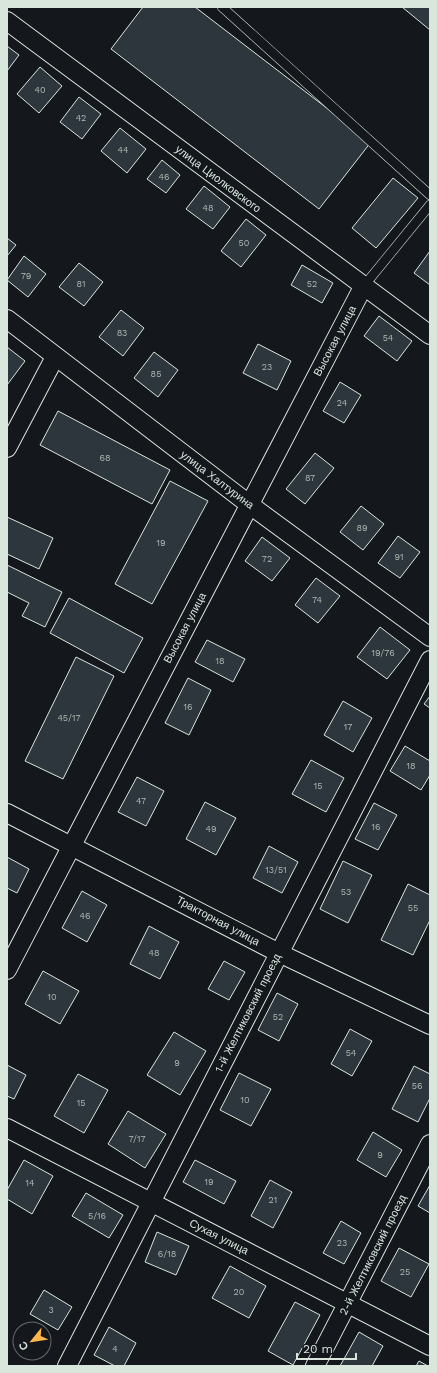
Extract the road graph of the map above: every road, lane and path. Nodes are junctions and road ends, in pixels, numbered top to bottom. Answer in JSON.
{"nodes":[{"id":1,"x":222,"y":7,"type":"edge"},
{"id":2,"x":7,"y":21,"type":"edge"},
{"id":3,"x":430,"y":195,"type":"edge"},
{"id":4,"x":430,"y":205,"type":"edge"},
{"id":5,"x":363,"y":287,"type":"junction"},
{"id":6,"x":7,"y":319,"type":"edge"},
{"id":7,"x":430,"y":335,"type":"edge"},
{"id":8,"x":55,"y":357,"type":"junction"},
{"id":9,"x":7,"y":448,"type":"edge"},
{"id":10,"x":250,"y":505,"type":"junction"},
{"id":11,"x":430,"y":637,"type":"edge"},
{"id":12,"x":430,"y":660,"type":"edge"},
{"id":13,"x":7,"y":813,"type":"edge"},
{"id":14,"x":72,"y":845,"type":"junction"},
{"id":15,"x":279,"y":953,"type":"junction"},
{"id":16,"x":7,"y":970,"type":"edge"},
{"id":17,"x":430,"y":1025,"type":"edge"},
{"id":18,"x":7,"y":1128,"type":"edge"},
{"id":19,"x":430,"y":1144,"type":"edge"},
{"id":20,"x":151,"y":1202,"type":"junction"},
{"id":21,"x":348,"y":1303,"type":"junction"},
{"id":22,"x":430,"y":1346,"type":"edge"},
{"id":23,"x":67,"y":1366,"type":"edge"},
{"id":24,"x":315,"y":1366,"type":"edge"}],
"edges":[{"from":1,"to":3,"type":"lane"},
{"from":2,"to":5,"type":"street","name":"улица Циолковского"},
{"from":4,"to":5,"type":"lane"},
{"from":5,"to":7,"type":"street","name":"улица Циолковского"},
{"from":5,"to":10,"type":"street","name":"Высокая улица"},
{"from":6,"to":8,"type":"street","name":"улица Халтурина"},
{"from":8,"to":9,"type":"street"},
{"from":8,"to":10,"type":"street","name":"улица Халтурина"},
{"from":10,"to":11,"type":"street","name":"улица Халтурина"},
{"from":10,"to":14,"type":"street","name":"Высокая улица"},
{"from":12,"to":15,"type":"street","name":"1-й Желтиковский проезд"},
{"from":13,"to":14,"type":"street","name":"Тракторная улица"},
{"from":14,"to":15,"type":"street","name":"Тракторная улица"},
{"from":14,"to":16,"type":"street","name":"Высокая улица"},
{"from":15,"to":17,"type":"street","name":"Тракторная улица"},
{"from":15,"to":20,"type":"street","name":"1-й Желтиковский проезд"},
{"from":18,"to":20,"type":"street","name":"Сухая улица"},
{"from":19,"to":21,"type":"street","name":"2-й Желтиковский проезд"},
{"from":20,"to":21,"type":"street","name":"Сухая улица"},
{"from":20,"to":23,"type":"street","name":"1-й Желтиковский проезд"},
{"from":21,"to":22,"type":"street","name":"Сухая улица"},
{"from":21,"to":24,"type":"street","name":"2-й Желтиковский проезд"}]}
